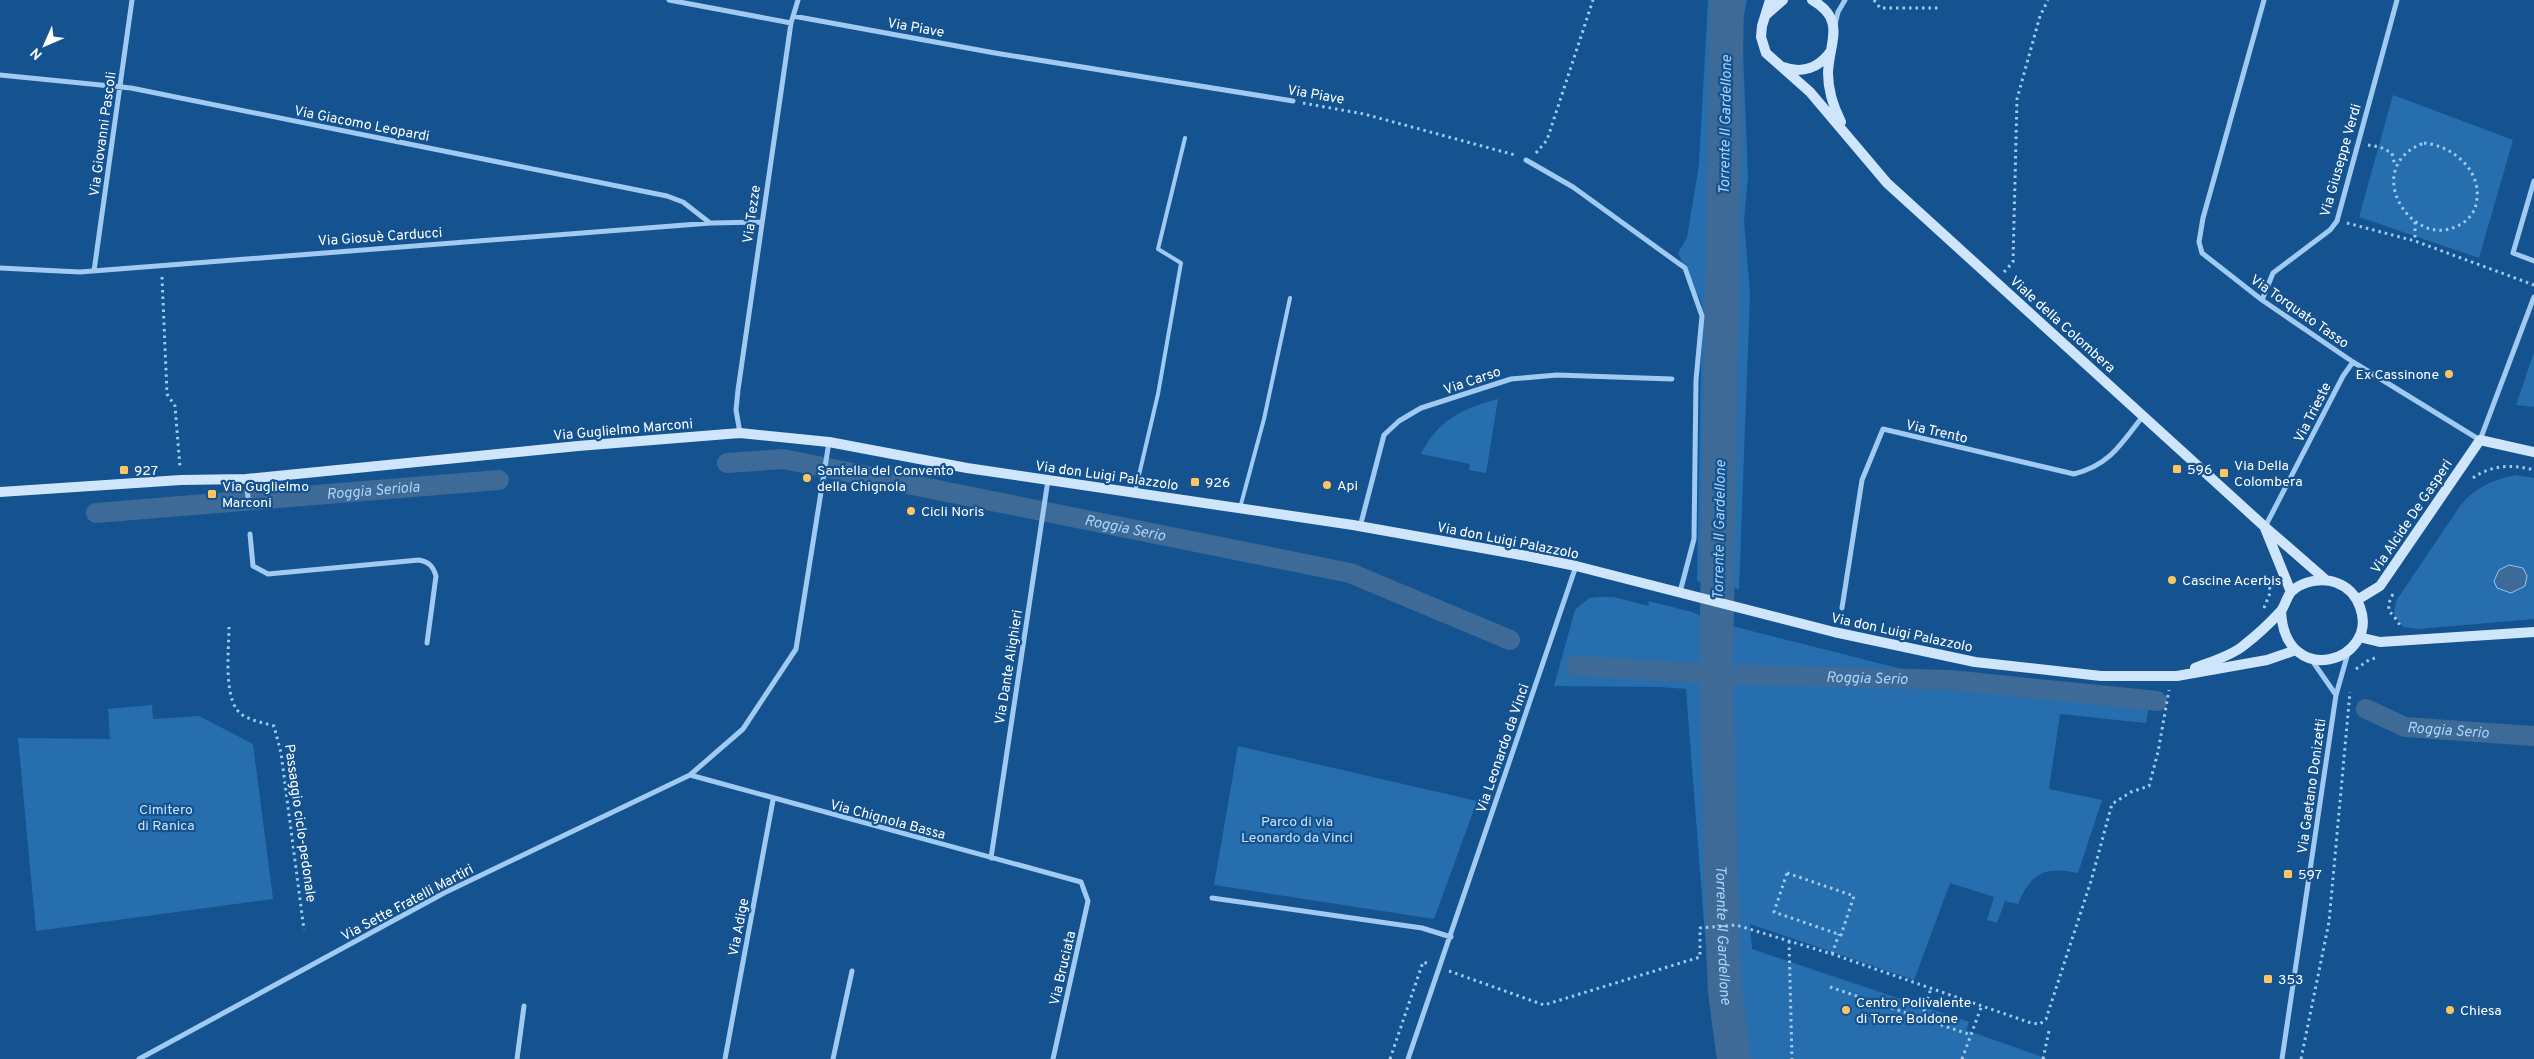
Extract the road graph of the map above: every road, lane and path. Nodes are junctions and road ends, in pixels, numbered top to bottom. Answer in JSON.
{"nodes":[{"id":1,"x":132,"y":0,"type":"edge"},
{"id":2,"x":668,"y":0,"type":"edge"},
{"id":3,"x":798,"y":0,"type":"edge"},
{"id":4,"x":1593,"y":0,"type":"edge"},
{"id":5,"x":1770,"y":0,"type":"edge"},
{"id":6,"x":1784,"y":0,"type":"edge"},
{"id":7,"x":1812,"y":0,"type":"edge"},
{"id":8,"x":1845,"y":0,"type":"edge"},
{"id":9,"x":1874,"y":0,"type":"edge"},
{"id":10,"x":2048,"y":0,"type":"edge"},
{"id":11,"x":2264,"y":0,"type":"edge"},
{"id":12,"x":2397,"y":0,"type":"edge"},
{"id":13,"x":1938,"y":8,"type":"dead end"},
{"id":14,"x":1767,"y":14,"type":"junction"},
{"id":15,"x":793,"y":16,"type":"junction"},
{"id":16,"x":791,"y":23,"type":"junction"},
{"id":17,"x":1834,"y":28,"type":"junction"},
{"id":18,"x":1831,"y":52,"type":"junction"},
{"id":19,"x":1780,"y":66,"type":"junction"},
{"id":20,"x":0,"y":75,"type":"edge"},
{"id":21,"x":120,"y":86,"type":"junction"},
{"id":22,"x":1293,"y":101,"type":"joint"},
{"id":23,"x":1848,"y":136,"type":"junction"},
{"id":24,"x":1185,"y":138,"type":"dead end"},
{"id":25,"x":2358,"y":144,"type":"junction"},
{"id":26,"x":1526,"y":160,"type":"junction"},
{"id":27,"x":2395,"y":167,"type":"junction"},
{"id":28,"x":2534,"y":181,"type":"edge"},
{"id":29,"x":2337,"y":221,"type":"junction"},
{"id":30,"x":761,"y":222,"type":"junction"},
{"id":31,"x":2415,"y":222,"type":"junction"},
{"id":32,"x":711,"y":223,"type":"junction"},
{"id":33,"x":2415,"y":241,"type":"junction"},
{"id":34,"x":2534,"y":261,"type":"edge"},
{"id":35,"x":161,"y":265,"type":"junction"},
{"id":36,"x":0,"y":268,"type":"edge"},
{"id":37,"x":94,"y":271,"type":"junction"},
{"id":38,"x":1995,"y":281,"type":"junction"},
{"id":39,"x":2534,"y":284,"type":"edge"},
{"id":40,"x":2534,"y":296,"type":"edge"},
{"id":41,"x":1290,"y":298,"type":"dead end"},
{"id":42,"x":2262,"y":300,"type":"junction"},
{"id":43,"x":2353,"y":362,"type":"junction"},
{"id":44,"x":1672,"y":379,"type":"dead end"},
{"id":45,"x":2143,"y":416,"type":"junction"},
{"id":46,"x":740,"y":433,"type":"junction"},
{"id":47,"x":2480,"y":440,"type":"junction"},
{"id":48,"x":829,"y":442,"type":"junction"},
{"id":49,"x":2534,"y":452,"type":"edge"},
{"id":50,"x":2534,"y":470,"type":"edge"},
{"id":51,"x":246,"y":479,"type":"junction"},
{"id":52,"x":181,"y":480,"type":"junction"},
{"id":53,"x":1048,"y":480,"type":"junction"},
{"id":54,"x":2469,"y":482,"type":"dead end"},
{"id":55,"x":0,"y":492,"type":"edge"},
{"id":56,"x":1135,"y":492,"type":"junction"},
{"id":57,"x":248,"y":497,"type":"dead end"},
{"id":58,"x":1240,"y":508,"type":"junction"},
{"id":59,"x":1360,"y":527,"type":"junction"},
{"id":60,"x":2265,"y":527,"type":"junction"},
{"id":61,"x":250,"y":534,"type":"dead end"},
{"id":62,"x":2279,"y":563,"type":"junction"},
{"id":63,"x":1576,"y":566,"type":"junction"},
{"id":64,"x":2326,"y":580,"type":"junction"},
{"id":65,"x":2384,"y":580,"type":"junction"},
{"id":66,"x":2292,"y":592,"type":"junction"},
{"id":67,"x":1680,"y":593,"type":"junction"},
{"id":68,"x":2358,"y":600,"type":"junction"},
{"id":69,"x":1842,"y":608,"type":"dead end"},
{"id":70,"x":2281,"y":611,"type":"junction"},
{"id":71,"x":2261,"y":616,"type":"dead end"},
{"id":72,"x":229,"y":627,"type":"dead end"},
{"id":73,"x":2534,"y":632,"type":"edge"},
{"id":74,"x":2359,"y":637,"type":"junction"},
{"id":75,"x":2402,"y":640,"type":"junction"},
{"id":76,"x":427,"y":643,"type":"dead end"},
{"id":77,"x":2296,"y":650,"type":"junction"},
{"id":78,"x":2349,"y":650,"type":"junction"},
{"id":79,"x":2388,"y":656,"type":"dead end"},
{"id":80,"x":2311,"y":659,"type":"junction"},
{"id":81,"x":2178,"y":676,"type":"junction"},
{"id":82,"x":2352,"y":678,"type":"dead end"},
{"id":83,"x":2351,"y":687,"type":"dead end"},
{"id":84,"x":2178,"y":688,"type":"dead end"},
{"id":85,"x":2336,"y":695,"type":"junction"},
{"id":86,"x":690,"y":775,"type":"junction"},
{"id":87,"x":773,"y":800,"type":"junction"},
{"id":88,"x":991,"y":858,"type":"junction"},
{"id":89,"x":1081,"y":882,"type":"joint"},
{"id":90,"x":1212,"y":898,"type":"dead end"},
{"id":91,"x":304,"y":930,"type":"dead end"},
{"id":92,"x":1839,"y":934,"type":"junction"},
{"id":93,"x":1450,"y":937,"type":"junction"},
{"id":94,"x":1788,"y":941,"type":"junction"},
{"id":95,"x":1832,"y":954,"type":"junction"},
{"id":96,"x":1439,"y":967,"type":"junction"},
{"id":97,"x":852,"y":971,"type":"dead end"},
{"id":98,"x":1830,"y":987,"type":"dead end"},
{"id":99,"x":1932,"y":988,"type":"junction"},
{"id":100,"x":1982,"y":1005,"type":"junction"},
{"id":101,"x":524,"y":1006,"type":"dead end"},
{"id":102,"x":1922,"y":1018,"type":"junction"},
{"id":103,"x":2049,"y":1032,"type":"dead end"},
{"id":104,"x":1971,"y":1035,"type":"junction"},
{"id":105,"x":141,"y":1059,"type":"edge"},
{"id":106,"x":517,"y":1059,"type":"edge"},
{"id":107,"x":725,"y":1059,"type":"edge"},
{"id":108,"x":833,"y":1059,"type":"edge"},
{"id":109,"x":1053,"y":1059,"type":"edge"},
{"id":110,"x":1390,"y":1059,"type":"edge"},
{"id":111,"x":1408,"y":1059,"type":"edge"},
{"id":112,"x":1792,"y":1059,"type":"edge"},
{"id":113,"x":1962,"y":1059,"type":"edge"},
{"id":114,"x":2043,"y":1059,"type":"edge"},
{"id":115,"x":2282,"y":1059,"type":"edge"},
{"id":116,"x":2301,"y":1059,"type":"edge"}],
"edges":[{"from":1,"to":21,"type":"street","name":"Via Giovanni Pascoli"},
{"from":2,"to":16,"type":"street"},
{"from":3,"to":15,"type":"street","name":"Via Tezze"},
{"from":4,"to":26,"type":"path"},
{"from":5,"to":14,"type":"street","name":"Viale della Colombera"},
{"from":6,"to":14,"type":"street"},
{"from":7,"to":17,"type":"street"},
{"from":8,"to":17,"type":"street"},
{"from":9,"to":13,"type":"path"},
{"from":10,"to":38,"type":"path"},
{"from":11,"to":42,"type":"street","name":"Via Torquato Tasso"},
{"from":12,"to":25,"type":"street","name":"Via Giuseppe Verdi"},
{"from":14,"to":19,"type":"street","name":"Viale della Colombera"},
{"from":15,"to":16,"type":"street","name":"Via Tezze"},
{"from":15,"to":22,"type":"street","name":"Via Piave"},
{"from":16,"to":30,"type":"street","name":"Via Tezze"},
{"from":17,"to":18,"type":"street","name":"Viale della Colombera"},
{"from":18,"to":19,"type":"street"},
{"from":18,"to":23,"type":"street","name":"Viale della Colombera"},
{"from":19,"to":23,"type":"street","name":"Viale della Colombera"},
{"from":20,"to":21,"type":"street","name":"Via Giacomo Leopardi"},
{"from":21,"to":32,"type":"street","name":"Via Giacomo Leopardi"},
{"from":21,"to":37,"type":"street","name":"Via Giovanni Pascoli"},
{"from":22,"to":26,"type":"path","name":"Via Piave"},
{"from":23,"to":38,"type":"street","name":"Viale della Colombera"},
{"from":24,"to":56,"type":"lane"},
{"from":25,"to":27,"type":"path"},
{"from":25,"to":29,"type":"street","name":"Via Giuseppe Verdi"},
{"from":26,"to":67,"type":"street"},
{"from":27,"to":31,"type":"path"},
{"from":27,"to":31,"type":"path"},
{"from":28,"to":34,"type":"street"},
{"from":29,"to":33,"type":"path"},
{"from":29,"to":42,"type":"street","name":"Via Giuseppe Verdi"},
{"from":30,"to":32,"type":"street","name":"Via Giosuè Carducci"},
{"from":30,"to":46,"type":"street","name":"Via Tezze"},
{"from":31,"to":33,"type":"path"},
{"from":32,"to":35,"type":"street","name":"Via Giosuè Carducci"},
{"from":33,"to":39,"type":"path"},
{"from":35,"to":37,"type":"street","name":"Via Giosuè Carducci"},
{"from":35,"to":52,"type":"path"},
{"from":36,"to":37,"type":"street","name":"Via Giosuè Carducci"},
{"from":38,"to":45,"type":"street","name":"Viale della Colombera"},
{"from":40,"to":47,"type":"street"},
{"from":41,"to":58,"type":"lane"},
{"from":42,"to":43,"type":"street","name":"Via Torquato Tasso"},
{"from":43,"to":47,"type":"street","name":"Via Torquato Tasso"},
{"from":43,"to":60,"type":"street","name":"Via Trieste"},
{"from":44,"to":59,"type":"street","name":"Via Carso"},
{"from":45,"to":60,"type":"street","name":"Viale della Colombera"},
{"from":45,"to":69,"type":"street","name":"Via Trento"},
{"from":46,"to":48,"type":"street","name":"Via Guglielmo Marconi"},
{"from":46,"to":51,"type":"street","name":"Via Guglielmo Marconi"},
{"from":47,"to":49,"type":"street"},
{"from":47,"to":65,"type":"street","name":"Via Alcide De Gasperi"},
{"from":48,"to":53,"type":"street","name":"Via don Luigi Palazzolo"},
{"from":48,"to":86,"type":"street","name":"Via Sette Fratelli Martiri"},
{"from":50,"to":54,"type":"path"},
{"from":51,"to":52,"type":"street","name":"Via Guglielmo Marconi"},
{"from":51,"to":57,"type":"street"},
{"from":52,"to":55,"type":"street","name":"Via Guglielmo Marconi"},
{"from":53,"to":56,"type":"street","name":"Via don Luigi Palazzolo"},
{"from":53,"to":88,"type":"street","name":"Via Dante Alighieri"},
{"from":56,"to":58,"type":"street","name":"Via don Luigi Palazzolo"},
{"from":58,"to":59,"type":"street","name":"Via don Luigi Palazzolo"},
{"from":59,"to":63,"type":"street","name":"Via don Luigi Palazzolo"},
{"from":60,"to":62,"type":"street","name":"Viale della Colombera"},
{"from":60,"to":64,"type":"street","name":"Viale della Colombera"},
{"from":61,"to":76,"type":"street"},
{"from":62,"to":66,"type":"street","name":"Viale della Colombera"},
{"from":62,"to":71,"type":"path"},
{"from":63,"to":67,"type":"street","name":"Via don Luigi Palazzolo"},
{"from":63,"to":93,"type":"street","name":"Via Leonardo da Vinci"},
{"from":64,"to":66,"type":"street"},
{"from":64,"to":68,"type":"street"},
{"from":65,"to":68,"type":"street","name":"Via Alcide De Gasperi"},
{"from":65,"to":75,"type":"path"},
{"from":66,"to":70,"type":"street","name":"Via don Luigi Palazzolo"},
{"from":67,"to":81,"type":"street","name":"Via don Luigi Palazzolo"},
{"from":68,"to":74,"type":"street"},
{"from":70,"to":77,"type":"street"},
{"from":70,"to":81,"type":"street","name":"Via don Luigi Palazzolo"},
{"from":72,"to":91,"type":"path","name":"Passaggio ciclo-pedonale"},
{"from":73,"to":75,"type":"street"},
{"from":74,"to":75,"type":"street"},
{"from":74,"to":78,"type":"street"},
{"from":77,"to":80,"type":"street"},
{"from":77,"to":81,"type":"street","name":"Via don Luigi Palazzolo"},
{"from":78,"to":80,"type":"street"},
{"from":78,"to":85,"type":"street","name":"Via Gaetano Donizetti"},
{"from":79,"to":82,"type":"path"},
{"from":80,"to":85,"type":"street"},
{"from":83,"to":116,"type":"path"},
{"from":84,"to":100,"type":"path"},
{"from":85,"to":115,"type":"street","name":"Via Gaetano Donizetti"},
{"from":86,"to":87,"type":"street","name":"Via Chignola Bassa"},
{"from":86,"to":105,"type":"street","name":"Via Sette Fratelli Martiri"},
{"from":87,"to":88,"type":"street","name":"Via Chignola Bassa"},
{"from":87,"to":107,"type":"street","name":"Via Adige"},
{"from":88,"to":89,"type":"street","name":"Via Chignola Bassa"},
{"from":89,"to":109,"type":"street","name":"Via Bruciata"},
{"from":90,"to":93,"type":"street"},
{"from":92,"to":92,"type":"path"},
{"from":92,"to":95,"type":"path"},
{"from":93,"to":96,"type":"street","name":"Via Leonardo da Vinci"},
{"from":94,"to":95,"type":"path"},
{"from":94,"to":96,"type":"path"},
{"from":94,"to":112,"type":"path"},
{"from":95,"to":99,"type":"path"},
{"from":96,"to":110,"type":"path"},
{"from":96,"to":111,"type":"street","name":"Via Leonardo da Vinci"},
{"from":97,"to":108,"type":"street"},
{"from":98,"to":102,"type":"path"},
{"from":99,"to":100,"type":"path"},
{"from":99,"to":102,"type":"path"},
{"from":100,"to":104,"type":"path"},
{"from":101,"to":106,"type":"street"},
{"from":102,"to":104,"type":"path"},
{"from":103,"to":114,"type":"path"},
{"from":104,"to":113,"type":"path"}]}
